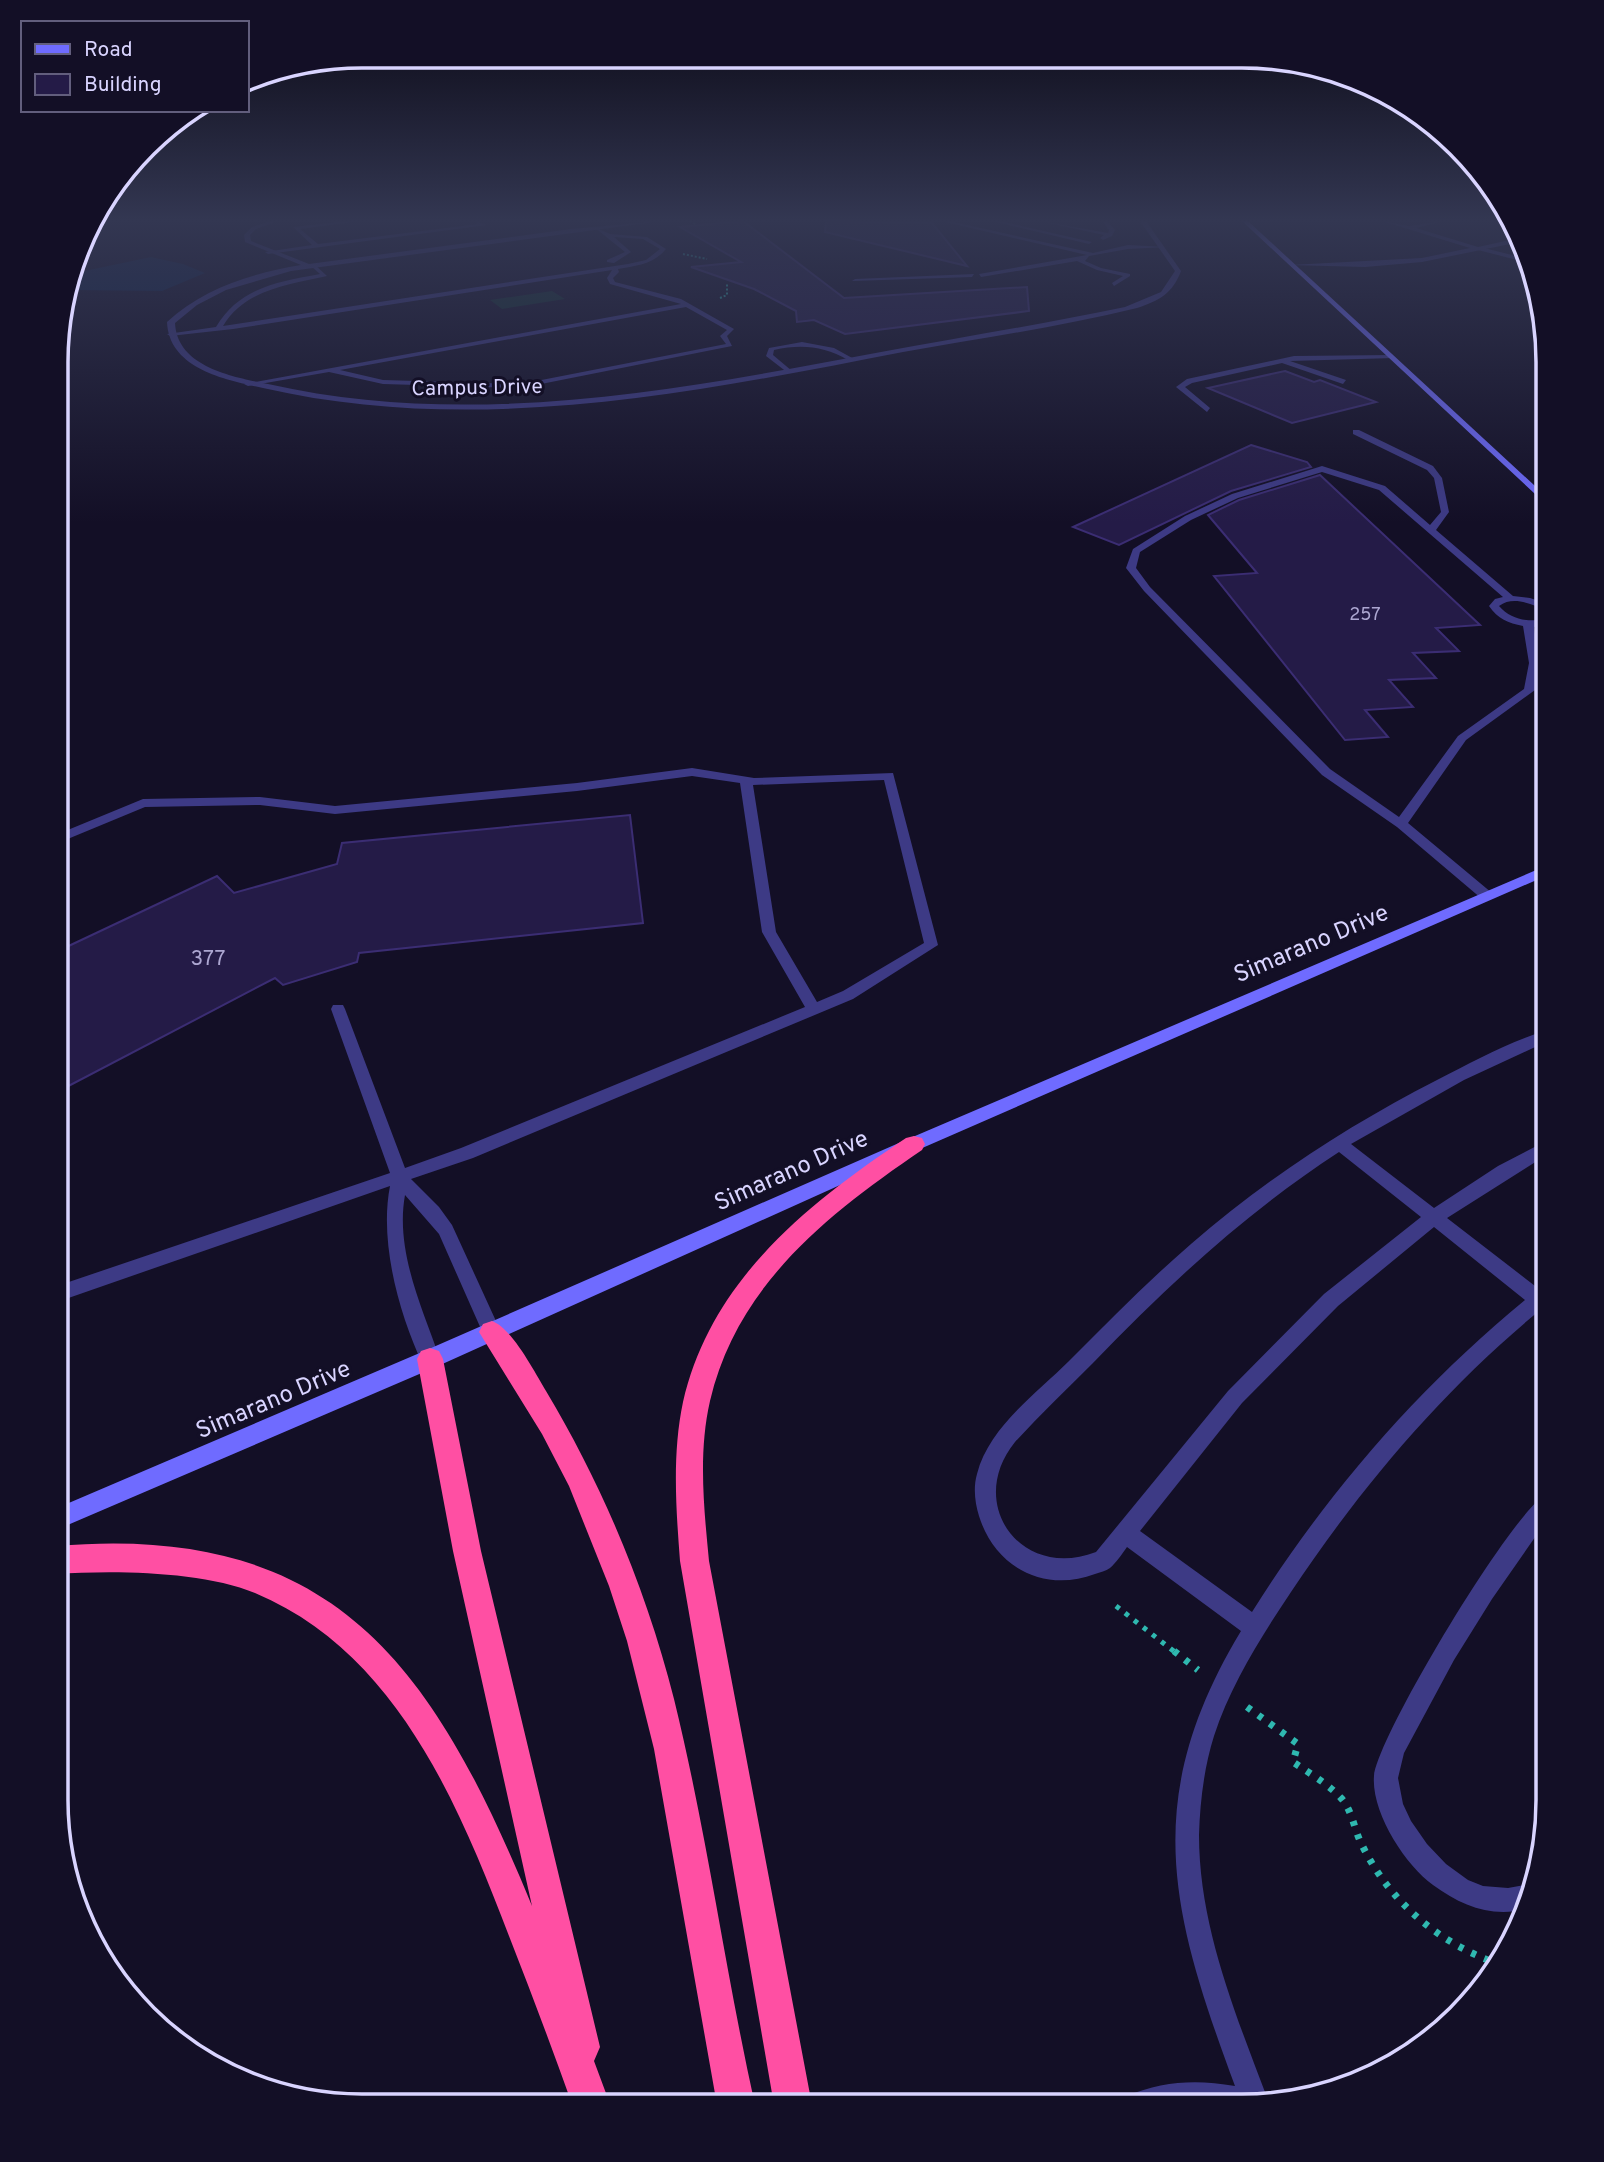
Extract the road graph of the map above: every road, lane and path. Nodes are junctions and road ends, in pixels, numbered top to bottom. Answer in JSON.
{"nodes":[{"id":1,"x":171,"y":322,"type":"edge"},
{"id":2,"x":222,"y":322,"type":"edge"},
{"id":3,"x":264,"y":322,"type":"edge"},
{"id":4,"x":594,"y":322,"type":"edge"},
{"id":5,"x":717,"y":322,"type":"edge"},
{"id":6,"x":1059,"y":322,"type":"edge"},
{"id":7,"x":1354,"y":322,"type":"edge"},
{"id":8,"x":218,"y":329,"type":"junction"},
{"id":9,"x":170,"y":334,"type":"junction"},
{"id":10,"x":1392,"y":357,"type":"junction"},
{"id":11,"x":850,"y":359,"type":"junction"},
{"id":12,"x":1282,"y":360,"type":"junction"},
{"id":13,"x":329,"y":370,"type":"junction"},
{"id":14,"x":788,"y":371,"type":"junction"},
{"id":15,"x":1343,"y":382,"type":"dead end"},
{"id":16,"x":248,"y":384,"type":"junction"},
{"id":17,"x":1207,"y":410,"type":"dead end"},
{"id":18,"x":1356,"y":432,"type":"dead end"},
{"id":19,"x":1536,"y":492,"type":"edge"},
{"id":20,"x":1431,"y":530,"type":"junction"},
{"id":21,"x":1510,"y":598,"type":"junction"},
{"id":22,"x":1536,"y":603,"type":"edge"},
{"id":23,"x":1528,"y":623,"type":"junction"},
{"id":24,"x":1536,"y":623,"type":"edge"},
{"id":25,"x":746,"y":781,"type":"junction"},
{"id":26,"x":1401,"y":824,"type":"junction"},
{"id":27,"x":68,"y":835,"type":"edge"},
{"id":28,"x":1536,"y":874,"type":"edge"},
{"id":29,"x":1487,"y":896,"type":"junction"},
{"id":30,"x":338,"y":1009,"type":"dead end"},
{"id":31,"x":814,"y":1009,"type":"junction"},
{"id":32,"x":1536,"y":1040,"type":"edge"},
{"id":33,"x":914,"y":1144,"type":"junction"},
{"id":34,"x":1340,"y":1144,"type":"junction"},
{"id":35,"x":1536,"y":1153,"type":"edge"},
{"id":36,"x":400,"y":1178,"type":"junction"},
{"id":37,"x":1433,"y":1218,"type":"junction"},
{"id":38,"x":68,"y":1290,"type":"edge"},
{"id":39,"x":1536,"y":1293,"type":"edge"},
{"id":40,"x":1536,"y":1305,"type":"edge"},
{"id":41,"x":492,"y":1332,"type":"junction"},
{"id":42,"x":430,"y":1359,"type":"junction"},
{"id":43,"x":68,"y":1514,"type":"edge"},
{"id":44,"x":1536,"y":1519,"type":"edge"},
{"id":45,"x":1126,"y":1534,"type":"junction"},
{"id":46,"x":68,"y":1560,"type":"edge"},
{"id":47,"x":1116,"y":1606,"type":"dead end"},
{"id":48,"x":1255,"y":1628,"type":"junction"},
{"id":49,"x":1223,"y":1688,"type":"junction"},
{"id":50,"x":1519,"y":1897,"type":"edge"},
{"id":51,"x":1487,"y":1961,"type":"edge"},
{"id":52,"x":1252,"y":2093,"type":"edge"},
{"id":53,"x":589,"y":2094,"type":"edge"},
{"id":54,"x":591,"y":2094,"type":"edge"},
{"id":55,"x":734,"y":2094,"type":"edge"},
{"id":56,"x":791,"y":2094,"type":"edge"},
{"id":57,"x":1177,"y":2094,"type":"edge"},
{"id":58,"x":1203,"y":2094,"type":"edge"}],
"edges":[{"from":1,"to":9,"type":"street"},
{"from":2,"to":8,"type":"lane"},
{"from":3,"to":8,"type":"lane"},
{"from":4,"to":13,"type":"lane"},
{"from":5,"to":13,"type":"lane"},
{"from":6,"to":11,"type":"street","name":"Campus Drive"},
{"from":7,"to":10,"type":"street"},
{"from":8,"to":9,"type":"lane"},
{"from":9,"to":16,"type":"street","name":"Campus Drive"},
{"from":10,"to":12,"type":"lane"},
{"from":10,"to":19,"type":"street"},
{"from":11,"to":14,"type":"street","name":"Campus Drive"},
{"from":11,"to":14,"type":"lane"},
{"from":12,"to":15,"type":"lane"},
{"from":12,"to":17,"type":"lane"},
{"from":13,"to":16,"type":"lane"},
{"from":14,"to":16,"type":"street","name":"Campus Drive"},
{"from":18,"to":20,"type":"lane"},
{"from":20,"to":21,"type":"lane"},
{"from":20,"to":26,"type":"lane"},
{"from":21,"to":22,"type":"lane"},
{"from":21,"to":23,"type":"lane"},
{"from":23,"to":24,"type":"lane"},
{"from":23,"to":26,"type":"lane"},
{"from":25,"to":27,"type":"lane"},
{"from":25,"to":31,"type":"lane"},
{"from":25,"to":31,"type":"lane"},
{"from":26,"to":29,"type":"lane"},
{"from":28,"to":29,"type":"street","name":"Simarano Drive"},
{"from":29,"to":33,"type":"street","name":"Simarano Drive"},
{"from":30,"to":36,"type":"lane"},
{"from":31,"to":36,"type":"lane"},
{"from":32,"to":34,"type":"lane"},
{"from":33,"to":41,"type":"street","name":"Simarano Drive"},
{"from":33,"to":56,"type":"highway"},
{"from":34,"to":37,"type":"lane"},
{"from":34,"to":45,"type":"lane"},
{"from":35,"to":37,"type":"lane"},
{"from":36,"to":38,"type":"lane"},
{"from":36,"to":41,"type":"lane"},
{"from":36,"to":42,"type":"lane"},
{"from":37,"to":39,"type":"lane"},
{"from":37,"to":45,"type":"lane"},
{"from":40,"to":48,"type":"lane"},
{"from":41,"to":42,"type":"street","name":"Simarano Drive"},
{"from":41,"to":55,"type":"highway"},
{"from":42,"to":43,"type":"street","name":"Simarano Drive"},
{"from":42,"to":54,"type":"highway"},
{"from":44,"to":50,"type":"lane"},
{"from":45,"to":48,"type":"lane"},
{"from":46,"to":53,"type":"highway"},
{"from":47,"to":49,"type":"path"},
{"from":48,"to":49,"type":"lane"},
{"from":49,"to":51,"type":"path"},
{"from":49,"to":52,"type":"lane"},
{"from":57,"to":58,"type":"lane"}]}
